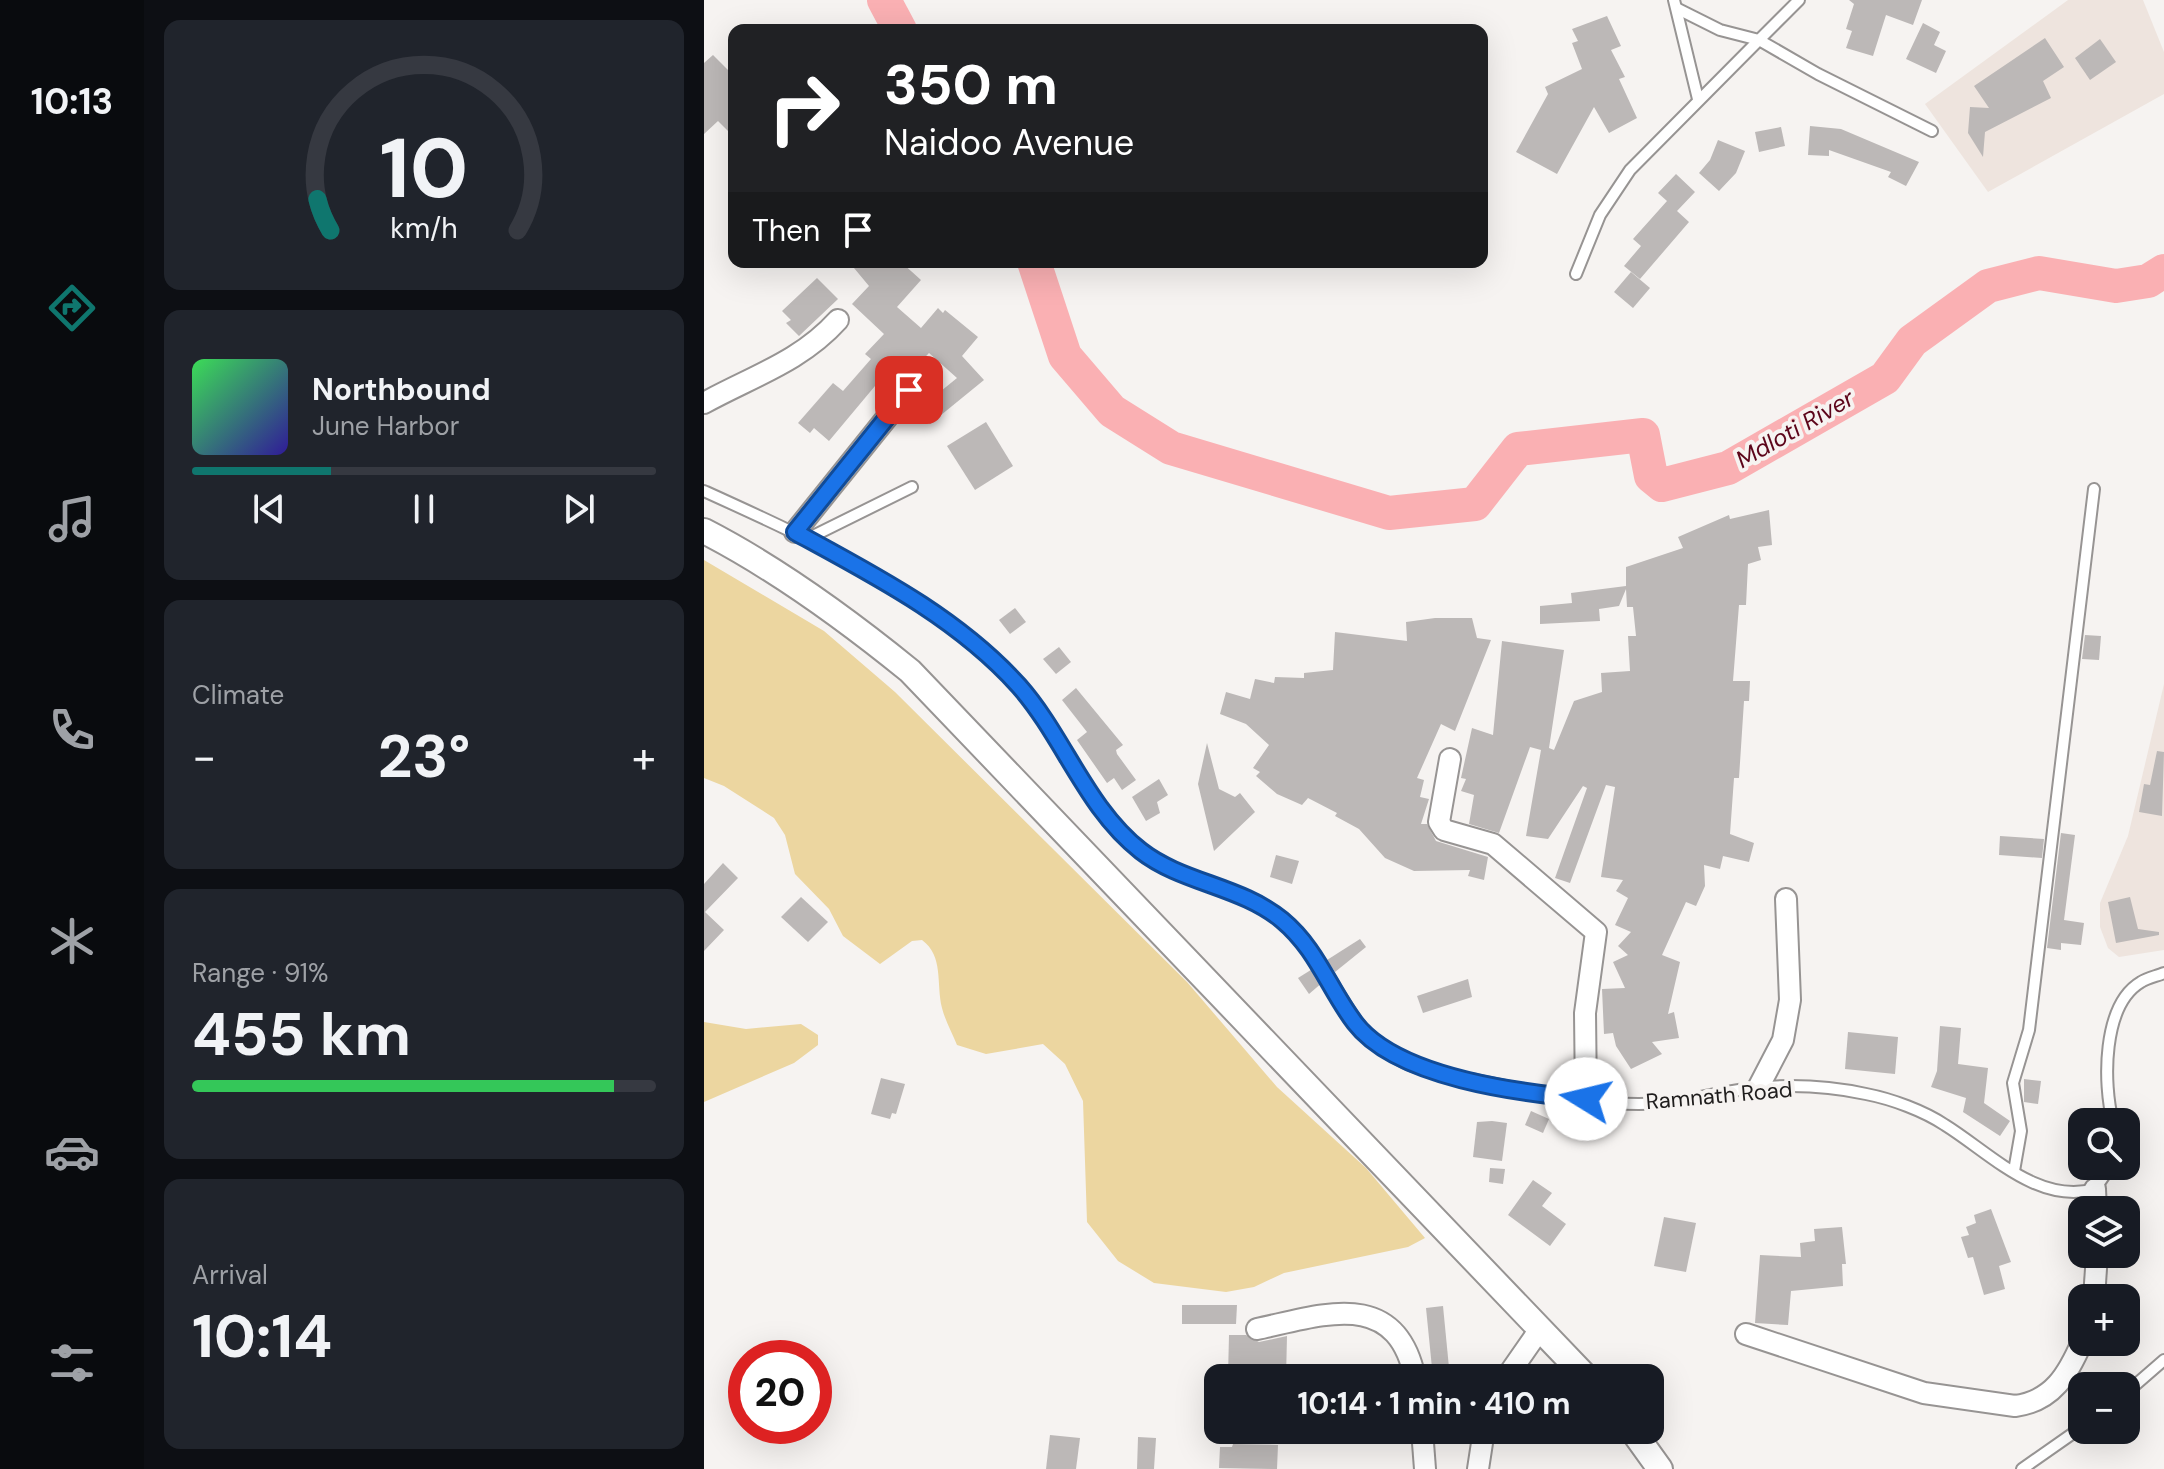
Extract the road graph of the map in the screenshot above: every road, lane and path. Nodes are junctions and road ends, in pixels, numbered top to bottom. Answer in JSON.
{"nodes":[{"id":1,"x":1799,"y":0,"type":"edge"},
{"id":2,"x":1676,"y":4,"type":"edge"},
{"id":3,"x":1759,"y":40,"type":"junction"},
{"id":4,"x":1698,"y":99,"type":"junction"},
{"id":5,"x":1932,"y":131,"type":"dead end"},
{"id":6,"x":1576,"y":274,"type":"dead end"},
{"id":7,"x":838,"y":320,"type":"dead end"},
{"id":8,"x":909,"y":390,"type":"dead end"},
{"id":9,"x":704,"y":403,"type":"edge"},
{"id":10,"x":912,"y":487,"type":"dead end"},
{"id":11,"x":2094,"y":489,"type":"dead end"},
{"id":12,"x":704,"y":491,"type":"edge"},
{"id":13,"x":704,"y":531,"type":"edge"},
{"id":14,"x":801,"y":536,"type":"junction"},
{"id":15,"x":1450,"y":759,"type":"dead end"},
{"id":16,"x":1786,"y":899,"type":"dead end"},
{"id":17,"x":2164,"y":973,"type":"edge"},
{"id":18,"x":1758,"y":1088,"type":"junction"},
{"id":19,"x":1586,"y":1099,"type":"junction"},
{"id":20,"x":2111,"y":1108,"type":"edge"},
{"id":21,"x":2014,"y":1171,"type":"junction"},
{"id":22,"x":2101,"y":1180,"type":"edge"},
{"id":23,"x":2095,"y":1189,"type":"junction"},
{"id":24,"x":2095,"y":1196,"type":"edge"},
{"id":25,"x":1257,"y":1329,"type":"dead end"},
{"id":26,"x":1540,"y":1329,"type":"junction"},
{"id":27,"x":1746,"y":1334,"type":"dead end"},
{"id":28,"x":2074,"y":1356,"type":"edge"},
{"id":29,"x":2164,"y":1360,"type":"edge"},
{"id":30,"x":1409,"y":1364,"type":"edge"},
{"id":31,"x":1516,"y":1364,"type":"edge"},
{"id":32,"x":1574,"y":1364,"type":"edge"},
{"id":33,"x":2140,"y":1381,"type":"edge"},
{"id":34,"x":2068,"y":1437,"type":"edge"},
{"id":35,"x":1423,"y":1444,"type":"edge"},
{"id":36,"x":1482,"y":1444,"type":"edge"},
{"id":37,"x":1642,"y":1444,"type":"edge"},
{"id":38,"x":1425,"y":1469,"type":"edge"},
{"id":39,"x":1478,"y":1469,"type":"edge"},
{"id":40,"x":1660,"y":1469,"type":"edge"},
{"id":41,"x":2022,"y":1469,"type":"edge"}],
"edges":[{"from":1,"to":3,"type":"lane"},
{"from":2,"to":3,"type":"lane"},
{"from":2,"to":4,"type":"lane"},
{"from":3,"to":4,"type":"lane"},
{"from":3,"to":5,"type":"lane"},
{"from":4,"to":6,"type":"lane"},
{"from":7,"to":9,"type":"street"},
{"from":8,"to":14,"type":"street"},
{"from":10,"to":14,"type":"lane"},
{"from":11,"to":21,"type":"lane"},
{"from":12,"to":14,"type":"lane","name":"Ramnath Road"},
{"from":13,"to":26,"type":"street"},
{"from":14,"to":19,"type":"lane","name":"Ramnath Road"},
{"from":15,"to":19,"type":"street"},
{"from":16,"to":18,"type":"street"},
{"from":17,"to":20,"type":"lane"},
{"from":18,"to":19,"type":"lane","name":"Ramnath Road"},
{"from":18,"to":21,"type":"lane","name":"Ramnath Road"},
{"from":21,"to":23,"type":"lane","name":"Ramnath Road"},
{"from":22,"to":23,"type":"lane"},
{"from":23,"to":24,"type":"street"},
{"from":25,"to":30,"type":"street"},
{"from":26,"to":31,"type":"street"},
{"from":26,"to":32,"type":"street"},
{"from":27,"to":28,"type":"street"},
{"from":29,"to":33,"type":"lane"},
{"from":34,"to":41,"type":"lane"},
{"from":35,"to":38,"type":"street"},
{"from":36,"to":39,"type":"street"},
{"from":37,"to":40,"type":"street"}]}
